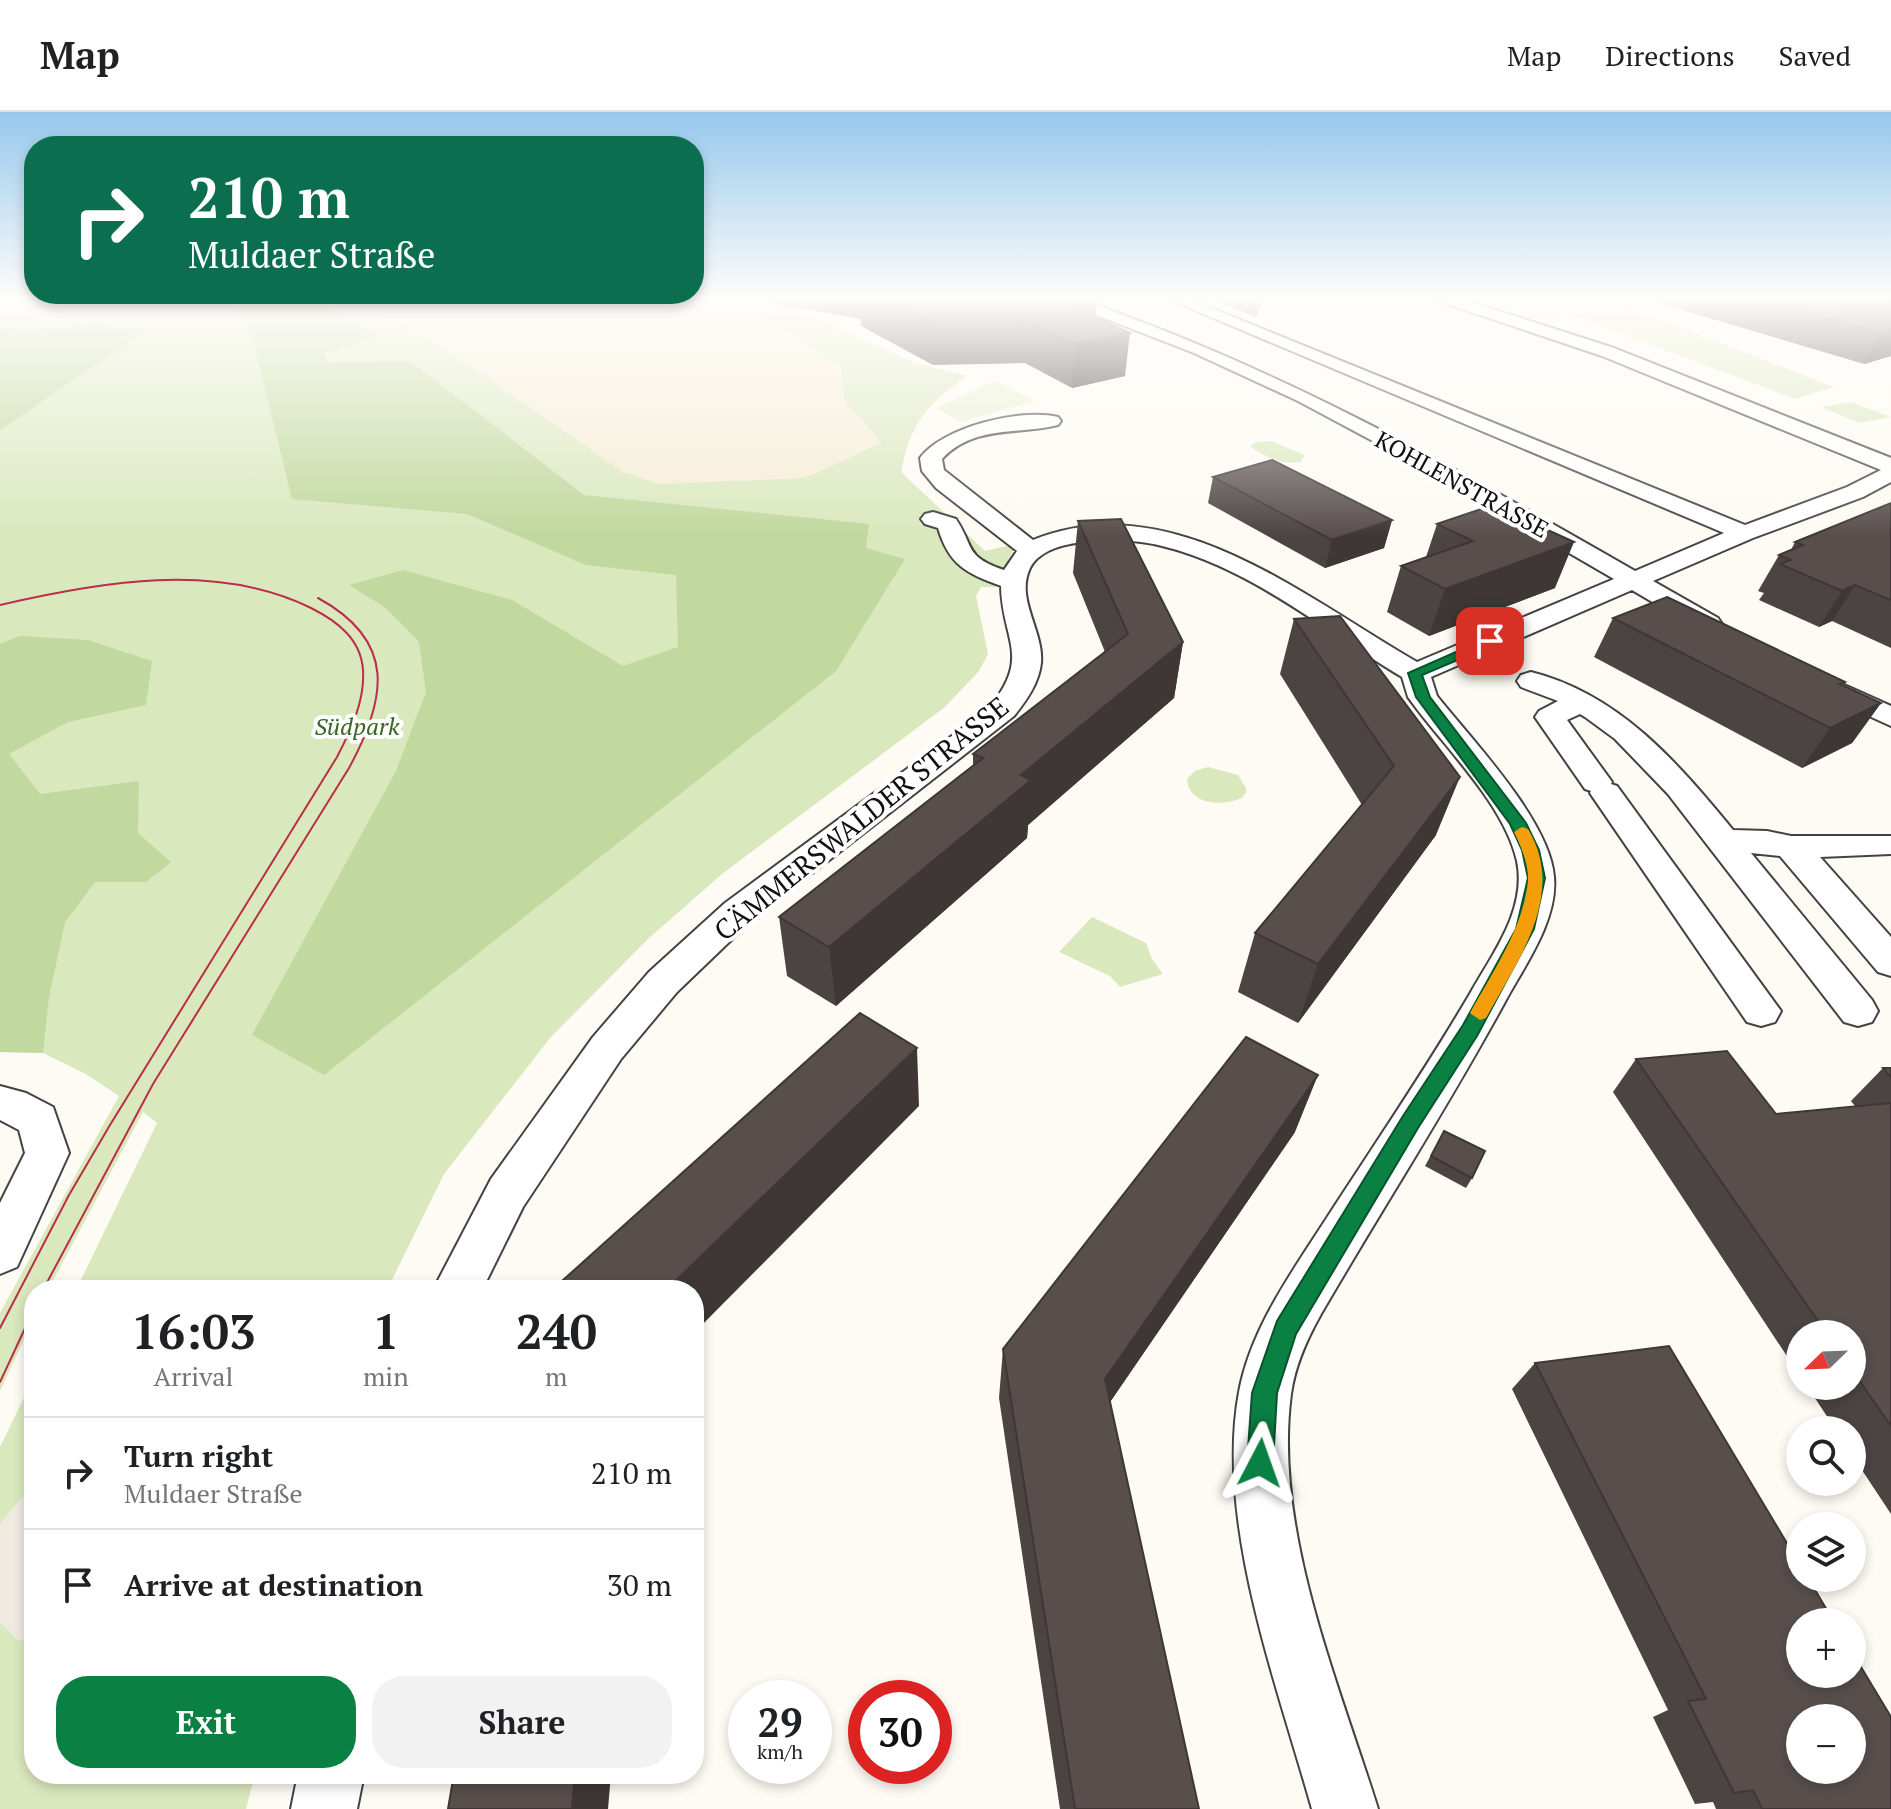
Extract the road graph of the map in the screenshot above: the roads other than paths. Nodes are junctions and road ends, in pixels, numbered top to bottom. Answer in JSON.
{"nodes":[{"id":1,"x":1264,"y":378,"type":"edge"},
{"id":2,"x":1369,"y":378,"type":"edge"},
{"id":3,"x":1674,"y":378,"type":"edge"},
{"id":4,"x":1273,"y":382,"type":"junction"},
{"id":5,"x":1243,"y":390,"type":"dead end"},
{"id":6,"x":1051,"y":421,"type":"dead end"},
{"id":7,"x":1891,"y":466,"type":"edge"},
{"id":8,"x":1891,"y":473,"type":"edge"},
{"id":9,"x":1825,"y":503,"type":"junction"},
{"id":10,"x":1861,"y":516,"type":"edge"},
{"id":11,"x":933,"y":519,"type":"dead end"},
{"id":12,"x":1745,"y":533,"type":"junction"},
{"id":13,"x":1023,"y":566,"type":"junction"},
{"id":14,"x":1633,"y":581,"type":"junction"},
{"id":15,"x":1735,"y":638,"type":"edge"},
{"id":16,"x":1500,"y":648,"type":"junction"},
{"id":17,"x":1415,"y":673,"type":"junction"},
{"id":18,"x":1803,"y":674,"type":"edge"},
{"id":19,"x":1580,"y":702,"type":"junction"},
{"id":20,"x":1891,"y":717,"type":"edge"},
{"id":21,"x":1605,"y":792,"type":"junction"},
{"id":22,"x":1693,"y":800,"type":"junction"},
{"id":23,"x":1860,"y":818,"type":"dead end"},
{"id":24,"x":1723,"y":841,"type":"junction"},
{"id":25,"x":1791,"y":847,"type":"junction"},
{"id":26,"x":1888,"y":848,"type":"edge"},
{"id":27,"x":1891,"y":962,"type":"edge"},
{"id":28,"x":1761,"y":1011,"type":"dead end"},
{"id":29,"x":1858,"y":1011,"type":"dead end"},
{"id":30,"x":19,"y":1112,"type":"edge"},
{"id":31,"x":0,"y":1252,"type":"edge"},
{"id":32,"x":462,"y":1280,"type":"edge"},
{"id":33,"x":329,"y":1784,"type":"edge"},
{"id":34,"x":324,"y":1809,"type":"edge"},
{"id":35,"x":1345,"y":1809,"type":"edge"}],
"edges":[{"from":1,"to":4,"type":"street","name":"KOHLENSTRASSE"},
{"from":2,"to":12,"type":"street"},
{"from":3,"to":7,"type":"street"},
{"from":4,"to":5,"type":"street"},
{"from":4,"to":14,"type":"street","name":"KOHLENSTRASSE"},
{"from":6,"to":13,"type":"street"},
{"from":8,"to":9,"type":"street"},
{"from":9,"to":10,"type":"street"},
{"from":9,"to":12,"type":"street"},
{"from":11,"to":13,"type":"street"},
{"from":12,"to":14,"type":"street"},
{"from":13,"to":17,"type":"street"},
{"from":13,"to":32,"type":"street","name":"CÄMMERSWALDER STRASSE"},
{"from":14,"to":15,"type":"street","name":"KOHLENSTRASSE"},
{"from":14,"to":16,"type":"street"},
{"from":16,"to":17,"type":"street"},
{"from":16,"to":19,"type":"street"},
{"from":17,"to":35,"type":"street"},
{"from":18,"to":20,"type":"street"},
{"from":19,"to":21,"type":"street"},
{"from":19,"to":22,"type":"street"},
{"from":21,"to":22,"type":"street"},
{"from":21,"to":28,"type":"street"},
{"from":22,"to":24,"type":"street"},
{"from":23,"to":26,"type":"street"},
{"from":24,"to":25,"type":"street"},
{"from":24,"to":29,"type":"street"},
{"from":25,"to":26,"type":"street"},
{"from":25,"to":27,"type":"street"},
{"from":30,"to":31,"type":"street"},
{"from":33,"to":34,"type":"street"}]}
